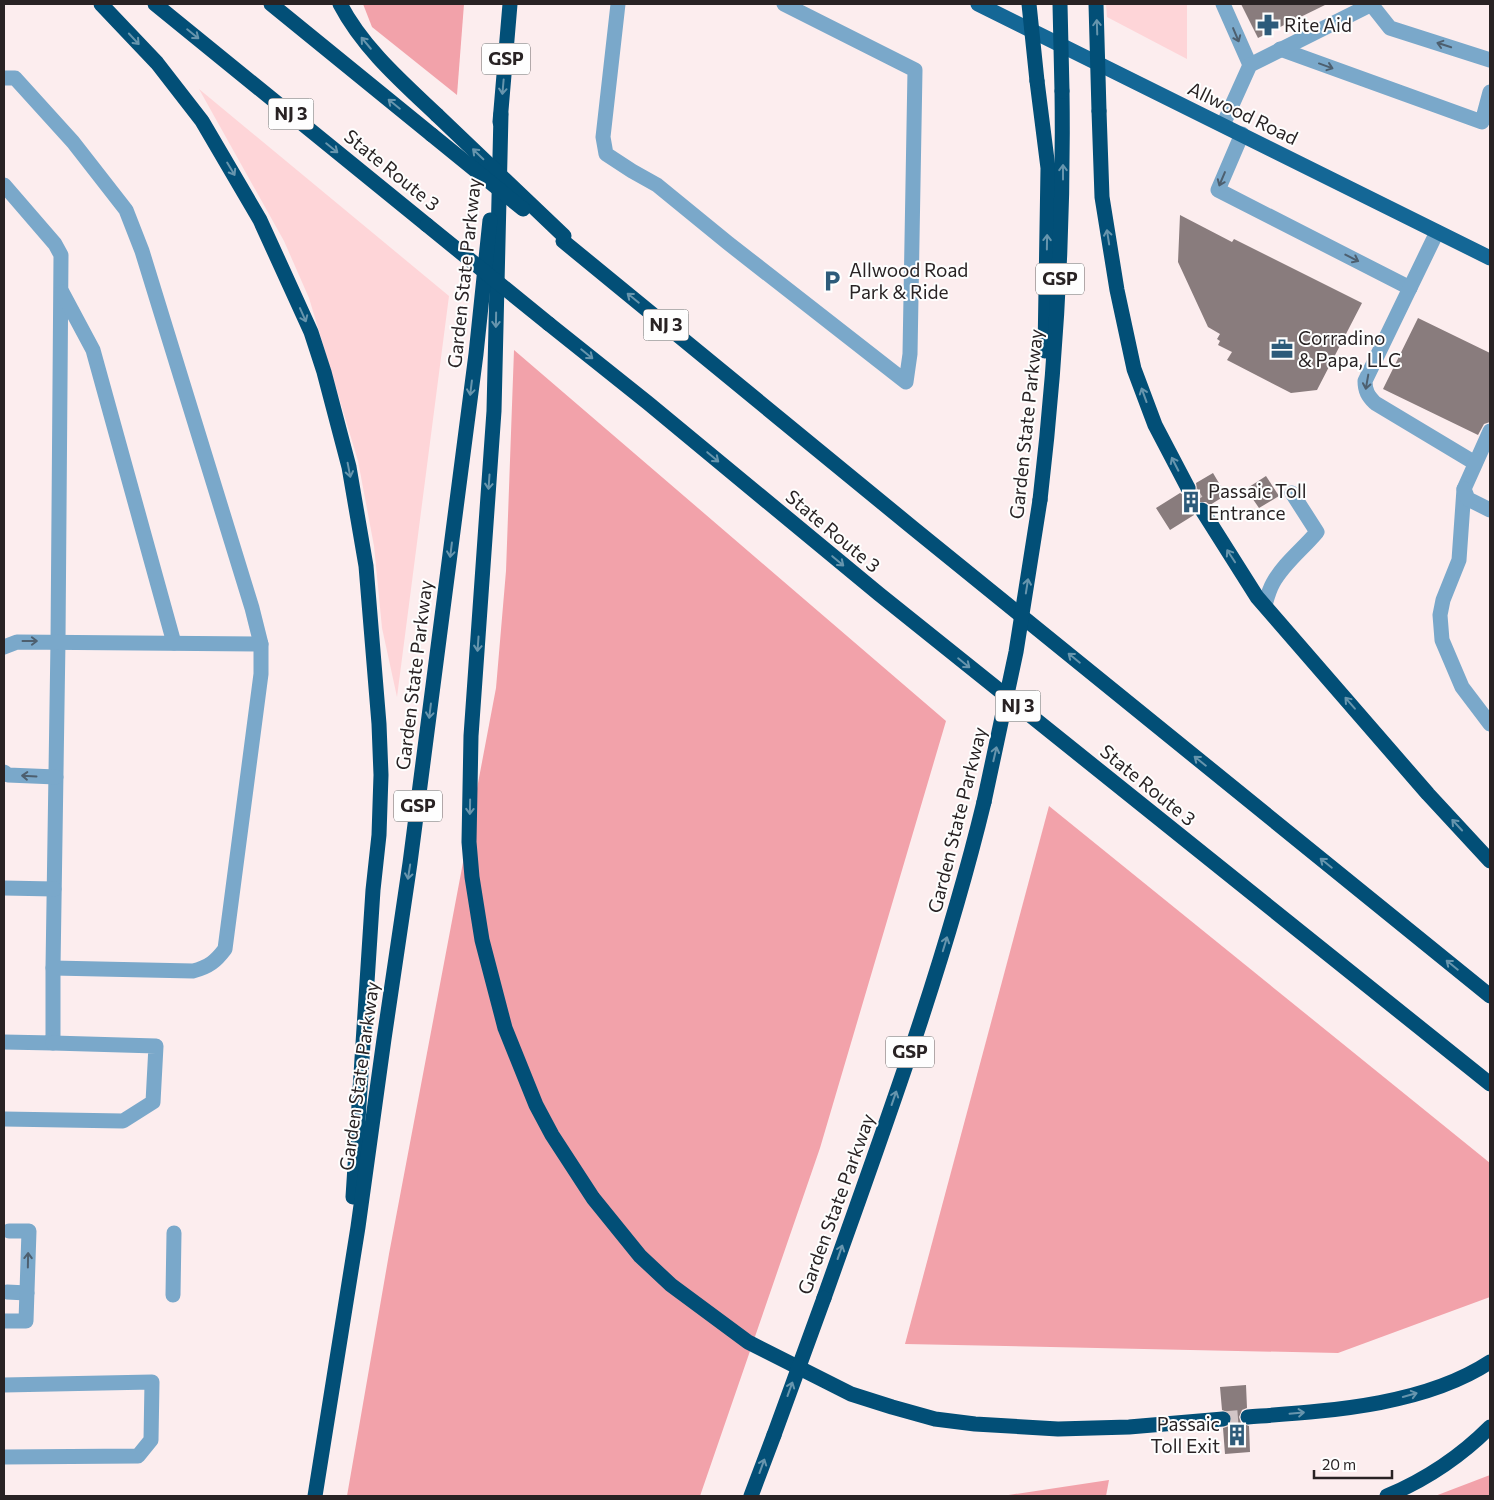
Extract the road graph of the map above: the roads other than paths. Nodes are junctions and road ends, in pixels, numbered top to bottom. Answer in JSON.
{"nodes":[{"id":1,"x":101,"y":4,"type":"edge"},
{"id":2,"x":155,"y":4,"type":"edge"},
{"id":3,"x":271,"y":4,"type":"edge"},
{"id":4,"x":340,"y":4,"type":"edge"},
{"id":5,"x":510,"y":4,"type":"edge"},
{"id":6,"x":618,"y":4,"type":"edge"},
{"id":7,"x":784,"y":4,"type":"edge"},
{"id":8,"x":978,"y":4,"type":"edge"},
{"id":9,"x":1029,"y":4,"type":"edge"},
{"id":10,"x":1060,"y":4,"type":"edge"},
{"id":11,"x":1096,"y":4,"type":"edge"},
{"id":12,"x":1223,"y":4,"type":"edge"},
{"id":13,"x":1371,"y":4,"type":"edge"},
{"id":14,"x":1280,"y":49,"type":"junction"},
{"id":15,"x":1490,"y":60,"type":"edge"},
{"id":16,"x":1250,"y":65,"type":"junction"},
{"id":17,"x":4,"y":78,"type":"edge"},
{"id":18,"x":1490,"y":92,"type":"edge"},
{"id":19,"x":501,"y":114,"type":"junction"},
{"id":20,"x":1223,"y":125,"type":"junction"},
{"id":21,"x":1242,"y":134,"type":"junction"},
{"id":22,"x":4,"y":185,"type":"edge"},
{"id":23,"x":1438,"y":232,"type":"junction"},
{"id":24,"x":563,"y":239,"type":"junction"},
{"id":25,"x":1490,"y":258,"type":"edge"},
{"id":26,"x":1410,"y":288,"type":"junction"},
{"id":27,"x":61,"y":291,"type":"junction"},
{"id":28,"x":1490,"y":431,"type":"edge"},
{"id":29,"x":1475,"y":463,"type":"junction"},
{"id":30,"x":1044,"y":465,"type":"junction"},
{"id":31,"x":1188,"y":488,"type":"tunnel mouth"},
{"id":32,"x":1464,"y":489,"type":"junction"},
{"id":33,"x":1292,"y":492,"type":"dead end"},
{"id":34,"x":1202,"y":510,"type":"tunnel mouth"},
{"id":35,"x":1490,"y":510,"type":"edge"},
{"id":36,"x":1265,"y":605,"type":"junction"},
{"id":37,"x":58,"y":641,"type":"junction"},
{"id":38,"x":174,"y":643,"type":"junction"},
{"id":39,"x":261,"y":644,"type":"junction"},
{"id":40,"x":4,"y":647,"type":"edge"},
{"id":41,"x":1490,"y":724,"type":"edge"},
{"id":42,"x":4,"y":772,"type":"edge"},
{"id":43,"x":56,"y":777,"type":"junction"},
{"id":44,"x":1490,"y":861,"type":"edge"},
{"id":45,"x":4,"y":888,"type":"edge"},
{"id":46,"x":54,"y":889,"type":"junction"},
{"id":47,"x":53,"y":968,"type":"junction"},
{"id":48,"x":1490,"y":996,"type":"edge"},
{"id":49,"x":4,"y":1042,"type":"edge"},
{"id":50,"x":53,"y":1043,"type":"junction"},
{"id":51,"x":1490,"y":1084,"type":"edge"},
{"id":52,"x":4,"y":1119,"type":"edge"},
{"id":53,"x":9,"y":1231,"type":"dead end"},
{"id":54,"x":174,"y":1233,"type":"dead end"},
{"id":55,"x":7,"y":1292,"type":"dead end"},
{"id":56,"x":27,"y":1293,"type":"junction"},
{"id":57,"x":173,"y":1295,"type":"dead end"},
{"id":58,"x":346,"y":1303,"type":"junction"},
{"id":59,"x":4,"y":1321,"type":"edge"},
{"id":60,"x":1490,"y":1362,"type":"edge"},
{"id":61,"x":4,"y":1385,"type":"edge"},
{"id":62,"x":1248,"y":1417,"type":"tunnel mouth"},
{"id":63,"x":1223,"y":1419,"type":"tunnel mouth"},
{"id":64,"x":1490,"y":1427,"type":"edge"},
{"id":65,"x":4,"y":1457,"type":"edge"},
{"id":66,"x":315,"y":1496,"type":"edge"},
{"id":67,"x":751,"y":1496,"type":"edge"},
{"id":68,"x":1387,"y":1496,"type":"edge"}],
"edges":[{"from":1,"to":58,"type":"highway","one_way":true},
{"from":2,"to":51,"type":"highway","name":"State Route 3","number":"NJ 3","one_way":true,"bridge":true},
{"from":24,"to":3,"type":"highway","number":"NJ 3","one_way":true,"bridge":true},
{"from":24,"to":4,"type":"highway","one_way":true,"bridge":true},
{"from":5,"to":19,"type":"highway","name":"Garden State Parkway","number":"GSP","one_way":true},
{"from":6,"to":7,"type":"lane"},
{"from":8,"to":20,"type":"main road","name":"Allwood Road"},
{"from":30,"to":9,"type":"highway","one_way":true,"bridge":true},
{"from":30,"to":10,"type":"highway","name":"Garden State Parkway","number":"GSP","one_way":true,"bridge":true},
{"from":31,"to":11,"type":"highway","one_way":true,"bridge":true},
{"from":12,"to":16,"type":"lane","one_way":true},
{"from":13,"to":14,"type":"lane"},
{"from":15,"to":13,"type":"lane","one_way":true},
{"from":14,"to":16,"type":"lane"},
{"from":14,"to":18,"type":"lane","one_way":true},
{"from":16,"to":20,"type":"lane"},
{"from":17,"to":39,"type":"lane"},
{"from":19,"to":58,"type":"highway","name":"Garden State Parkway","number":"GSP","one_way":true},
{"from":19,"to":63,"type":"highway","one_way":true},
{"from":20,"to":21,"type":"main road","name":"Allwood Road"},
{"from":21,"to":23,"type":"main road","name":"Allwood Road"},
{"from":21,"to":26,"type":"lane","one_way":true},
{"from":22,"to":27,"type":"lane"},
{"from":23,"to":25,"type":"main road","name":"Allwood Road"},
{"from":23,"to":26,"type":"lane"},
{"from":48,"to":24,"type":"highway","number":"NJ 3","one_way":true},
{"from":26,"to":29,"type":"lane","one_way":true},
{"from":27,"to":37,"type":"lane"},
{"from":27,"to":38,"type":"lane"},
{"from":28,"to":29,"type":"lane"},
{"from":29,"to":32,"type":"lane"},
{"from":67,"to":30,"type":"highway","name":"Garden State Parkway","number":"GSP","one_way":true,"bridge":true},
{"from":32,"to":35,"type":"lane"},
{"from":32,"to":41,"type":"lane"},
{"from":33,"to":36,"type":"lane"},
{"from":36,"to":34,"type":"highway","one_way":true},
{"from":44,"to":36,"type":"highway","one_way":true},
{"from":37,"to":38,"type":"lane"},
{"from":40,"to":37,"type":"lane","one_way":true},
{"from":37,"to":43,"type":"lane"},
{"from":38,"to":39,"type":"lane"},
{"from":39,"to":47,"type":"lane"},
{"from":43,"to":42,"type":"lane","one_way":true},
{"from":43,"to":46,"type":"lane"},
{"from":45,"to":46,"type":"lane"},
{"from":46,"to":47,"type":"lane"},
{"from":47,"to":50,"type":"lane"},
{"from":49,"to":50,"type":"lane"},
{"from":50,"to":52,"type":"lane"},
{"from":56,"to":53,"type":"lane","one_way":true},
{"from":54,"to":57,"type":"lane"},
{"from":55,"to":56,"type":"lane"},
{"from":56,"to":59,"type":"lane"},
{"from":58,"to":66,"type":"highway","name":"Garden State Parkway","number":"GSP"},
{"from":62,"to":60,"type":"highway","one_way":true},
{"from":61,"to":65,"type":"lane"},
{"from":64,"to":68,"type":"highway"}]}
